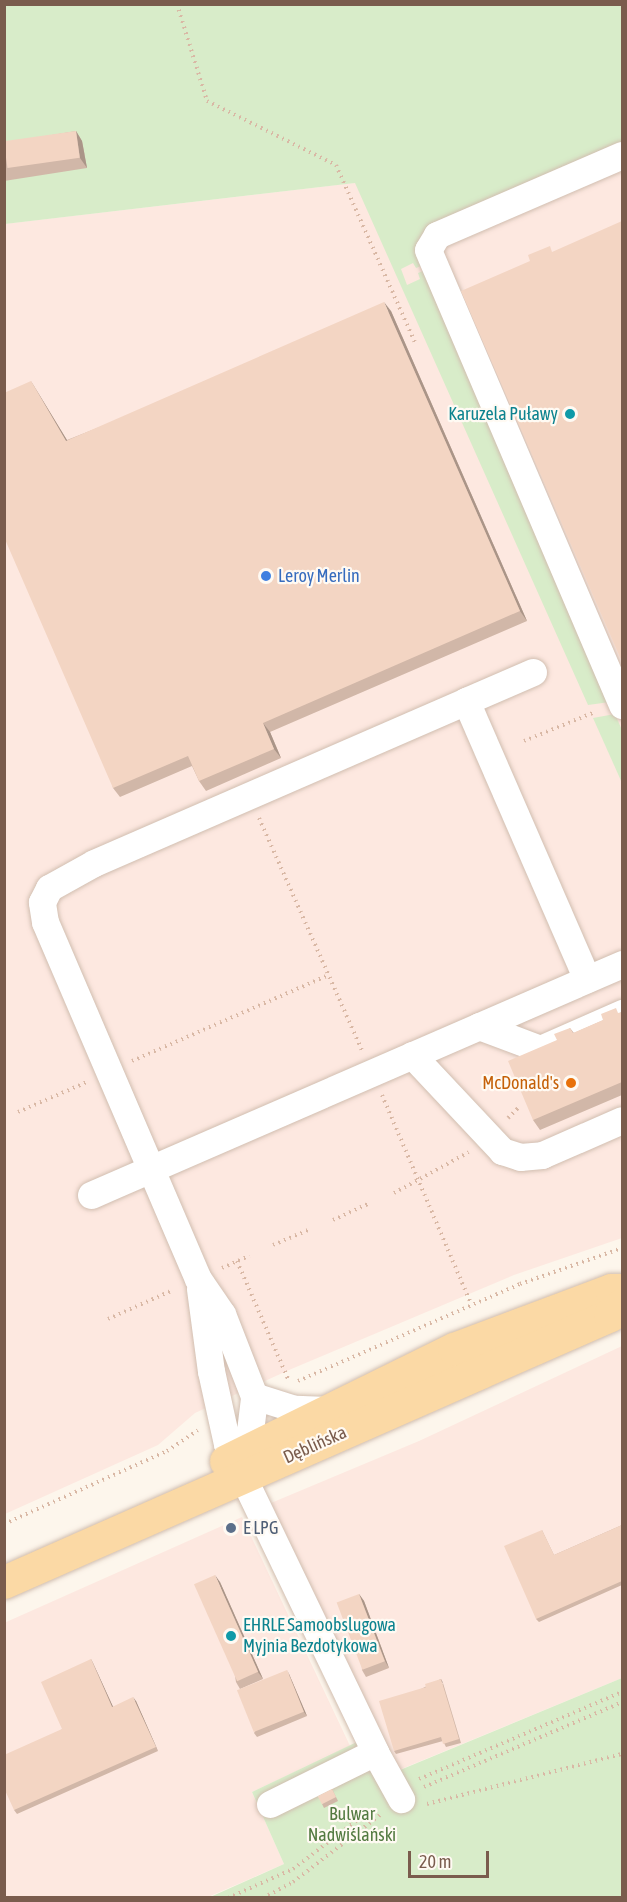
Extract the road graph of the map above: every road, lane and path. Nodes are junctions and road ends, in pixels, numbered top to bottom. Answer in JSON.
{"nodes":[{"id":1,"x":177,"y":4,"type":"edge"},
{"id":2,"x":622,"y":154,"type":"edge"},
{"id":3,"x":416,"y":345,"type":"dead end"},
{"id":4,"x":533,"y":672,"type":"dead end"},
{"id":5,"x":466,"y":701,"type":"junction"},
{"id":6,"x":622,"y":705,"type":"edge"},
{"id":7,"x":524,"y":741,"type":"dead end"},
{"id":8,"x":249,"y":795,"type":"junction"},
{"id":9,"x":622,"y":964,"type":"edge"},
{"id":10,"x":329,"y":975,"type":"junction"},
{"id":11,"x":587,"y":980,"type":"junction"},
{"id":12,"x":622,"y":1013,"type":"edge"},
{"id":13,"x":479,"y":1026,"type":"junction"},
{"id":14,"x":412,"y":1055,"type":"junction"},
{"id":15,"x":110,"y":1071,"type":"junction"},
{"id":16,"x":372,"y":1073,"type":"junction"},
{"id":17,"x":518,"y":1108,"type":"edge"},
{"id":18,"x":18,"y":1112,"type":"dead end"},
{"id":19,"x":622,"y":1120,"type":"edge"},
{"id":20,"x":489,"y":1137,"type":"junction"},
{"id":21,"x":152,"y":1168,"type":"junction"},
{"id":22,"x":418,"y":1182,"type":"junction"},
{"id":23,"x":394,"y":1193,"type":"dead end"},
{"id":24,"x":91,"y":1195,"type":"dead end"},
{"id":25,"x":370,"y":1203,"type":"dead end"},
{"id":26,"x":333,"y":1220,"type":"dead end"},
{"id":27,"x":308,"y":1230,"type":"dead end"},
{"id":28,"x":273,"y":1245,"type":"dead end"},
{"id":29,"x":622,"y":1248,"type":"edge"},
{"id":30,"x":249,"y":1256,"type":"dead end"},
{"id":31,"x":237,"y":1261,"type":"junction"},
{"id":32,"x":198,"y":1279,"type":"junction"},
{"id":33,"x":622,"y":1290,"type":"edge"},
{"id":34,"x":471,"y":1304,"type":"junction"},
{"id":35,"x":622,"y":1305,"type":"edge"},
{"id":36,"x":108,"y":1319,"type":"dead end"},
{"id":37,"x":290,"y":1384,"type":"junction"},
{"id":38,"x":281,"y":1386,"type":"dead end"},
{"id":39,"x":255,"y":1396,"type":"junction"},
{"id":40,"x":328,"y":1410,"type":"junction"},
{"id":41,"x":203,"y":1420,"type":"dead end"},
{"id":42,"x":240,"y":1466,"type":"junction"},
{"id":43,"x":4,"y":1524,"type":"edge"},
{"id":44,"x":4,"y":1560,"type":"edge"},
{"id":45,"x":4,"y":1582,"type":"edge"},
{"id":46,"x":622,"y":1702,"type":"edge"},
{"id":47,"x":375,"y":1752,"type":"junction"},
{"id":48,"x":622,"y":1754,"type":"edge"},
{"id":49,"x":401,"y":1799,"type":"junction"},
{"id":50,"x":270,"y":1804,"type":"dead end"},
{"id":51,"x":263,"y":1898,"type":"edge"}],
"edges":[{"from":1,"to":3,"type":"path"},
{"from":2,"to":6,"type":"lane"},
{"from":4,"to":5,"type":"lane"},
{"from":5,"to":8,"type":"lane"},
{"from":5,"to":11,"type":"lane"},
{"from":6,"to":7,"type":"path"},
{"from":8,"to":10,"type":"path"},
{"from":8,"to":15,"type":"lane"},
{"from":9,"to":11,"type":"lane"},
{"from":10,"to":15,"type":"path"},
{"from":10,"to":16,"type":"path"},
{"from":11,"to":13,"type":"lane"},
{"from":12,"to":13,"type":"lane"},
{"from":13,"to":14,"type":"lane"},
{"from":14,"to":16,"type":"lane"},
{"from":14,"to":20,"type":"lane"},
{"from":15,"to":18,"type":"path"},
{"from":15,"to":21,"type":"lane"},
{"from":16,"to":21,"type":"lane"},
{"from":16,"to":22,"type":"path"},
{"from":17,"to":20,"type":"path"},
{"from":19,"to":20,"type":"lane"},
{"from":20,"to":22,"type":"path"},
{"from":21,"to":24,"type":"lane"},
{"from":21,"to":32,"type":"lane"},
{"from":22,"to":23,"type":"path"},
{"from":22,"to":34,"type":"path"},
{"from":25,"to":26,"type":"path"},
{"from":27,"to":28,"type":"path"},
{"from":29,"to":34,"type":"path"},
{"from":30,"to":31,"type":"path"},
{"from":31,"to":32,"type":"path"},
{"from":31,"to":37,"type":"path"},
{"from":32,"to":36,"type":"path"},
{"from":32,"to":39,"type":"lane"},
{"from":32,"to":42,"type":"lane"},
{"from":33,"to":40,"type":"main road","name":"Dęblińska"},
{"from":34,"to":37,"type":"path"},
{"from":35,"to":42,"type":"main road","name":"Dęblińska"},
{"from":37,"to":38,"type":"path"},
{"from":39,"to":40,"type":"lane"},
{"from":39,"to":42,"type":"lane"},
{"from":40,"to":42,"type":"main road","name":"Dęblińska"},
{"from":41,"to":43,"type":"path"},
{"from":42,"to":44,"type":"main road","name":"Dęblińska"},
{"from":42,"to":45,"type":"main road","name":"Dęblińska"},
{"from":42,"to":47,"type":"lane"},
{"from":46,"to":49,"type":"path"},
{"from":47,"to":49,"type":"lane"},
{"from":47,"to":50,"type":"lane"},
{"from":48,"to":49,"type":"path"},
{"from":49,"to":51,"type":"path"}]}
